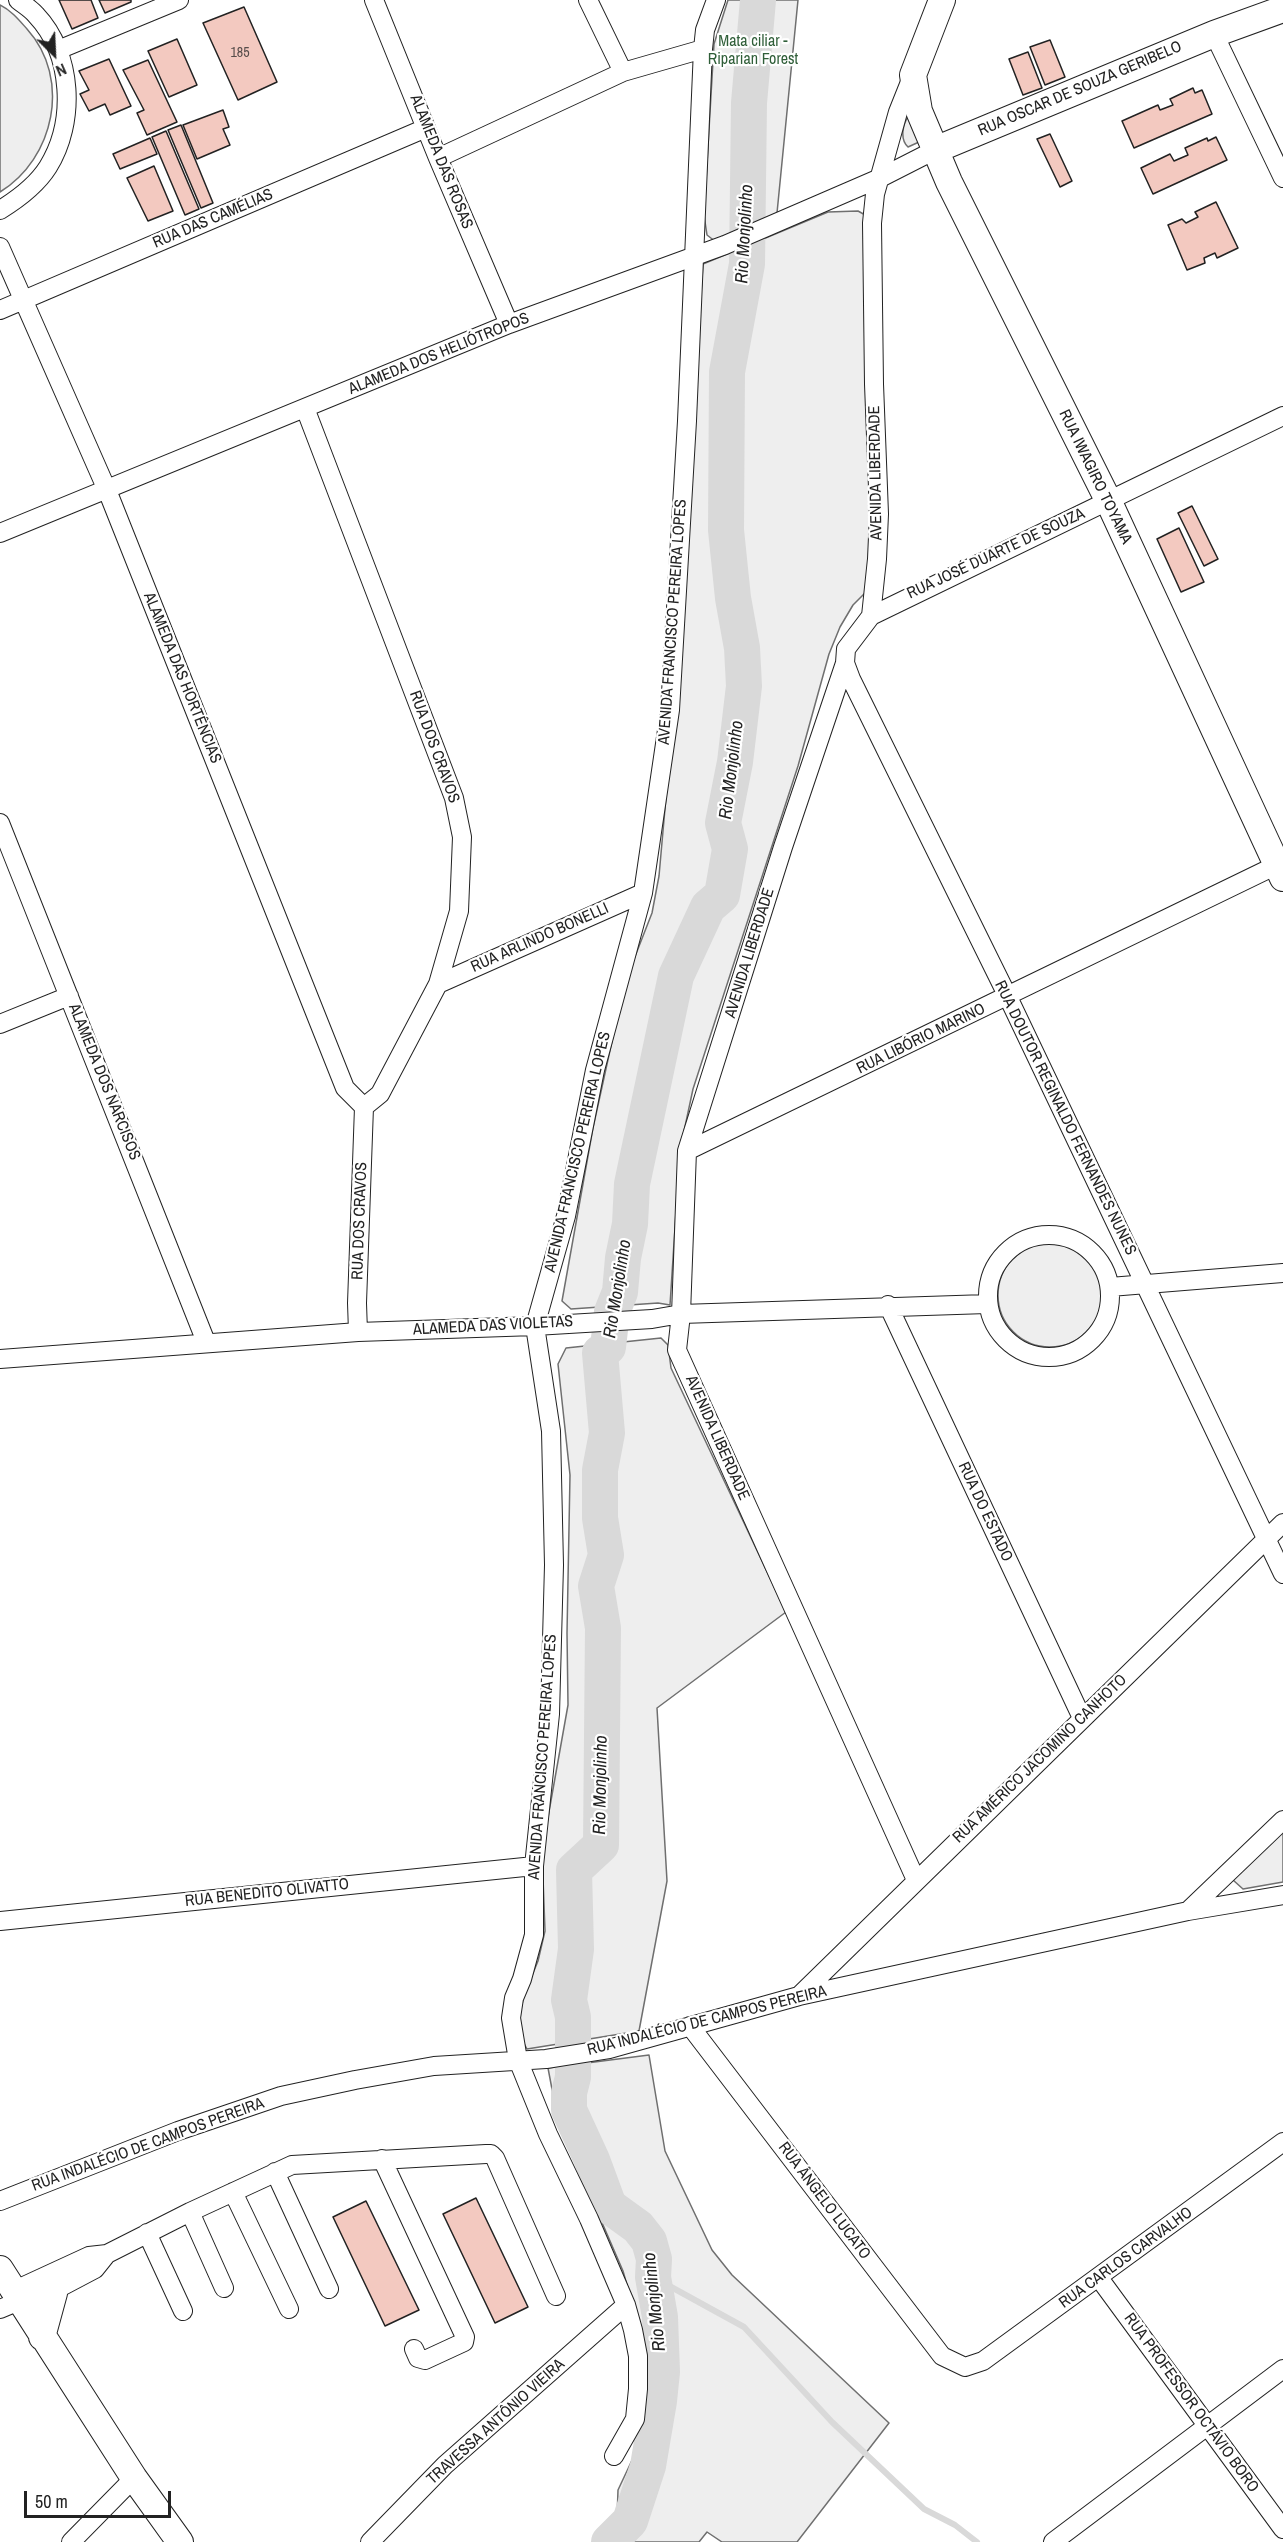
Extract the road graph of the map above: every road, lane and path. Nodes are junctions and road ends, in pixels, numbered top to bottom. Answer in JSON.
{"nodes":[{"id":1,"x":18,"y":0,"type":"edge"},
{"id":2,"x":179,"y":0,"type":"edge"},
{"id":3,"x":374,"y":0,"type":"edge"},
{"id":4,"x":588,"y":0,"type":"edge"},
{"id":5,"x":716,"y":0,"type":"edge"},
{"id":6,"x":942,"y":0,"type":"edge"},
{"id":7,"x":1283,"y":9,"type":"edge"},
{"id":8,"x":1214,"y":34,"type":"junction"},
{"id":9,"x":703,"y":49,"type":"junction"},
{"id":10,"x":58,"y":50,"type":"junction"},
{"id":11,"x":623,"y":72,"type":"junction"},
{"id":12,"x":913,"y":75,"type":"junction"},
{"id":13,"x":426,"y":128,"type":"junction"},
{"id":14,"x":935,"y":150,"type":"junction"},
{"id":15,"x":438,"y":158,"type":"junction"},
{"id":16,"x":880,"y":178,"type":"junction"},
{"id":17,"x":1283,"y":178,"type":"edge"},
{"id":18,"x":0,"y":210,"type":"edge"},
{"id":19,"x":0,"y":247,"type":"edge"},
{"id":20,"x":694,"y":256,"type":"junction"},
{"id":21,"x":24,"y":299,"type":"junction"},
{"id":22,"x":0,"y":310,"type":"edge"},
{"id":23,"x":509,"y":324,"type":"junction"},
{"id":24,"x":305,"y":408,"type":"junction"},
{"id":25,"x":1283,"y":416,"type":"edge"},
{"id":26,"x":107,"y":490,"type":"junction"},
{"id":27,"x":1108,"y":500,"type":"junction"},
{"id":28,"x":0,"y":533,"type":"edge"},
{"id":29,"x":871,"y":616,"type":"junction"},
{"id":30,"x":845,"y":663,"type":"junction"},
{"id":31,"x":0,"y":823,"type":"edge"},
{"id":32,"x":1281,"y":868,"type":"edge"},
{"id":33,"x":643,"y":893,"type":"junction"},
{"id":34,"x":438,"y":984,"type":"junction"},
{"id":35,"x":69,"y":996,"type":"junction"},
{"id":36,"x":1008,"y":997,"type":"junction"},
{"id":37,"x":0,"y":1024,"type":"edge"},
{"id":38,"x":364,"y":1107,"type":"junction"},
{"id":39,"x":687,"y":1151,"type":"junction"},
{"id":40,"x":1283,"y":1273,"type":"edge"},
{"id":41,"x":1144,"y":1283,"type":"junction"},
{"id":42,"x":1110,"y":1287,"type":"junction"},
{"id":43,"x":987,"y":1304,"type":"junction"},
{"id":44,"x":888,"y":1305,"type":"junction"},
{"id":45,"x":681,"y":1314,"type":"junction"},
{"id":46,"x":535,"y":1326,"type":"junction"},
{"id":47,"x":358,"y":1332,"type":"junction"},
{"id":48,"x":207,"y":1342,"type":"junction"},
{"id":49,"x":0,"y":1359,"type":"edge"},
{"id":50,"x":1283,"y":1523,"type":"edge"},
{"id":51,"x":1266,"y":1540,"type":"junction"},
{"id":52,"x":1283,"y":1574,"type":"edge"},
{"id":53,"x":1082,"y":1718,"type":"junction"},
{"id":54,"x":1283,"y":1820,"type":"edge"},
{"id":55,"x":534,"y":1866,"type":"junction"},
{"id":56,"x":916,"y":1880,"type":"junction"},
{"id":57,"x":1283,"y":1895,"type":"edge"},
{"id":58,"x":1188,"y":1911,"type":"junction"},
{"id":59,"x":0,"y":1921,"type":"edge"},
{"id":60,"x":799,"y":1996,"type":"junction"},
{"id":61,"x":690,"y":2026,"type":"junction"},
{"id":62,"x":518,"y":2060,"type":"junction"},
{"id":63,"x":1283,"y":2142,"type":"edge"},
{"id":64,"x":382,"y":2158,"type":"junction"},
{"id":65,"x":275,"y":2172,"type":"junction"},
{"id":66,"x":233,"y":2192,"type":"junction"},
{"id":67,"x":0,"y":2201,"type":"edge"},
{"id":68,"x":190,"y":2212,"type":"junction"},
{"id":69,"x":147,"y":2234,"type":"junction"},
{"id":70,"x":107,"y":2254,"type":"junction"},
{"id":71,"x":0,"y":2269,"type":"edge"},
{"id":72,"x":1100,"y":2278,"type":"junction"},
{"id":73,"x":224,"y":2288,"type":"dead end"},
{"id":74,"x":329,"y":2289,"type":"dead end"},
{"id":75,"x":54,"y":2293,"type":"junction"},
{"id":76,"x":556,"y":2296,"type":"dead end"},
{"id":77,"x":14,"y":2302,"type":"edge"},
{"id":78,"x":626,"y":2305,"type":"junction"},
{"id":79,"x":289,"y":2309,"type":"dead end"},
{"id":80,"x":183,"y":2311,"type":"dead end"},
{"id":81,"x":42,"y":2337,"type":"junction"},
{"id":82,"x":414,"y":2349,"type":"dead end"},
{"id":83,"x":965,"y":2367,"type":"joint"},
{"id":84,"x":1283,"y":2369,"type":"edge"},
{"id":85,"x":1208,"y":2426,"type":"junction"},
{"id":86,"x":614,"y":2456,"type":"dead end"},
{"id":87,"x":134,"y":2478,"type":"junction"},
{"id":88,"x":1283,"y":2529,"type":"edge"},
{"id":89,"x":71,"y":2542,"type":"edge"},
{"id":90,"x":180,"y":2542,"type":"edge"},
{"id":91,"x":370,"y":2542,"type":"edge"},
{"id":92,"x":1053,"y":2542,"type":"edge"}],
"edges":[{"from":1,"to":10,"type":"street"},
{"from":2,"to":10,"type":"street"},
{"from":3,"to":13,"type":"street","name":"ALAMEDA DAS ROSAS"},
{"from":4,"to":11,"type":"street"},
{"from":5,"to":9,"type":"street","name":"AVENIDA FRANCISCO PEREIRA LOPES"},
{"from":6,"to":12,"type":"street","name":"AVENIDA LIBERDADE"},
{"from":7,"to":8,"type":"street","name":"RUA OSCAR DE SOUZA GERIBELO"},
{"from":8,"to":14,"type":"street","name":"RUA OSCAR DE SOUZA GERIBELO"},
{"from":8,"to":17,"type":"street"},
{"from":9,"to":11,"type":"street"},
{"from":9,"to":20,"type":"street","name":"AVENIDA FRANCISCO PEREIRA LOPES"},
{"from":10,"to":18,"type":"street"},
{"from":11,"to":15,"type":"street"},
{"from":12,"to":14,"type":"street","name":"RUA IWAGIRO TOYAMA"},
{"from":12,"to":16,"type":"street","name":"AVENIDA LIBERDADE"},
{"from":13,"to":15,"type":"street","name":"ALAMEDA DAS ROSAS"},
{"from":13,"to":21,"type":"street","name":"RUA DAS CAMÉLIAS"},
{"from":14,"to":16,"type":"street","name":"RUA OSCAR DE SOUZA GERIBELO"},
{"from":14,"to":27,"type":"street","name":"RUA IWAGIRO TOYAMA"},
{"from":15,"to":23,"type":"street","name":"ALAMEDA DAS ROSAS"},
{"from":16,"to":20,"type":"street","name":"ALAMEDA DOS HELIÓTROPOS"},
{"from":16,"to":29,"type":"street","name":"AVENIDA LIBERDADE"},
{"from":19,"to":21,"type":"street","name":"ALAMEDA DAS HORTÊNCIAS"},
{"from":20,"to":23,"type":"street","name":"ALAMEDA DOS HELIÓTROPOS"},
{"from":20,"to":33,"type":"street","name":"AVENIDA FRANCISCO PEREIRA LOPES"},
{"from":21,"to":22,"type":"street","name":"RUA DAS CAMÉLIAS"},
{"from":21,"to":26,"type":"street","name":"ALAMEDA DAS HORTÊNCIAS"},
{"from":23,"to":24,"type":"street","name":"ALAMEDA DOS HELIÓTROPOS"},
{"from":24,"to":26,"type":"street","name":"ALAMEDA DOS HELIÓTROPOS"},
{"from":24,"to":34,"type":"street","name":"RUA DOS CRAVOS"},
{"from":25,"to":27,"type":"street","name":"RUA JOSÉ DUARTE DE SOUZA"},
{"from":26,"to":28,"type":"street","name":"ALAMEDA DOS HELIÓTROPOS"},
{"from":26,"to":38,"type":"street","name":"ALAMEDA DAS HORTÊNCIAS"},
{"from":27,"to":29,"type":"street","name":"RUA JOSÉ DUARTE DE SOUZA"},
{"from":27,"to":32,"type":"street","name":"RUA IWAGIRO TOYAMA"},
{"from":29,"to":30,"type":"street","name":"AVENIDA LIBERDADE"},
{"from":30,"to":36,"type":"street","name":"RUA DOUTOR REGINALDO FERNANDES NUNES"},
{"from":30,"to":39,"type":"street","name":"AVENIDA LIBERDADE"},
{"from":31,"to":35,"type":"street","name":"ALAMEDA DOS NARCISOS"},
{"from":32,"to":36,"type":"street","name":"RUA LIBÓRIO MARINO"},
{"from":33,"to":34,"type":"street","name":"RUA ARLINDO BONELLI"},
{"from":33,"to":46,"type":"street","name":"AVENIDA FRANCISCO PEREIRA LOPES"},
{"from":34,"to":38,"type":"street","name":"RUA DOS CRAVOS"},
{"from":35,"to":37,"type":"street"},
{"from":35,"to":48,"type":"street","name":"ALAMEDA DOS NARCISOS"},
{"from":36,"to":39,"type":"street","name":"RUA LIBÓRIO MARINO"},
{"from":36,"to":41,"type":"street","name":"RUA DOUTOR REGINALDO FERNANDES NUNES"},
{"from":38,"to":47,"type":"street","name":"RUA DOS CRAVOS"},
{"from":39,"to":45,"type":"street","name":"AVENIDA LIBERDADE"},
{"from":40,"to":41,"type":"street"},
{"from":41,"to":42,"type":"street"},
{"from":41,"to":51,"type":"street","name":"RUA DOUTOR REGINALDO FERNANDES NUNES"},
{"from":42,"to":43,"type":"street"},
{"from":42,"to":43,"type":"street"},
{"from":43,"to":44,"type":"street","name":"ALAMEDA DAS VIOLETAS"},
{"from":44,"to":45,"type":"street","name":"ALAMEDA DAS VIOLETAS"},
{"from":44,"to":53,"type":"street","name":"RUA DO ESTADO"},
{"from":45,"to":46,"type":"street","name":"ALAMEDA DAS VIOLETAS"},
{"from":45,"to":56,"type":"street","name":"AVENIDA LIBERDADE"},
{"from":46,"to":47,"type":"street","name":"ALAMEDA DAS VIOLETAS"},
{"from":46,"to":55,"type":"street","name":"AVENIDA FRANCISCO PEREIRA LOPES"},
{"from":47,"to":48,"type":"street","name":"ALAMEDA DAS VIOLETAS"},
{"from":48,"to":49,"type":"street","name":"ALAMEDA DAS VIOLETAS"},
{"from":50,"to":51,"type":"street","name":"RUA AMÉRICO JACOMINO CANHOTO"},
{"from":51,"to":52,"type":"street","name":"RUA DOUTOR REGINALDO FERNANDES NUNES"},
{"from":51,"to":53,"type":"street","name":"RUA AMÉRICO JACOMINO CANHOTO"},
{"from":53,"to":56,"type":"street","name":"RUA AMÉRICO JACOMINO CANHOTO"},
{"from":54,"to":58,"type":"street"},
{"from":55,"to":59,"type":"street","name":"RUA BENEDITO OLIVATTO"},
{"from":55,"to":62,"type":"street","name":"AVENIDA FRANCISCO PEREIRA LOPES"},
{"from":56,"to":60,"type":"street","name":"RUA AMÉRICO JACOMINO CANHOTO"},
{"from":57,"to":58,"type":"street","name":"RUA INDALÉCIO DE CAMPOS PEREIRA"},
{"from":58,"to":60,"type":"street","name":"RUA INDALÉCIO DE CAMPOS PEREIRA"},
{"from":60,"to":61,"type":"street","name":"RUA INDALÉCIO DE CAMPOS PEREIRA"},
{"from":61,"to":62,"type":"street","name":"RUA INDALÉCIO DE CAMPOS PEREIRA"},
{"from":61,"to":83,"type":"street","name":"RUA ÂNGELO LUCATO"},
{"from":62,"to":67,"type":"street","name":"RUA INDALÉCIO DE CAMPOS PEREIRA"},
{"from":62,"to":78,"type":"street","name":"AVENIDA FRANCISCO PEREIRA LOPES"},
{"from":63,"to":72,"type":"street","name":"RUA CARLOS CARVALHO"},
{"from":64,"to":65,"type":"street"},
{"from":64,"to":76,"type":"street"},
{"from":64,"to":82,"type":"street"},
{"from":65,"to":66,"type":"street"},
{"from":65,"to":74,"type":"street"},
{"from":66,"to":68,"type":"street"},
{"from":66,"to":79,"type":"street"},
{"from":68,"to":69,"type":"street"},
{"from":68,"to":73,"type":"street"},
{"from":69,"to":70,"type":"street"},
{"from":69,"to":80,"type":"street"},
{"from":70,"to":75,"type":"street"},
{"from":70,"to":77,"type":"street"},
{"from":71,"to":77,"type":"street"},
{"from":72,"to":83,"type":"street","name":"RUA CARLOS CARVALHO"},
{"from":72,"to":85,"type":"street","name":"RUA PROFESSOR OCTÁVIO BORO"},
{"from":75,"to":77,"type":"street"},
{"from":75,"to":81,"type":"street"},
{"from":77,"to":81,"type":"street"},
{"from":78,"to":86,"type":"street","name":"AVENIDA FRANCISCO PEREIRA LOPES"},
{"from":78,"to":91,"type":"street","name":"TRAVESSA ANTÔNIO VIEIRA"},
{"from":81,"to":87,"type":"street"},
{"from":84,"to":85,"type":"street"},
{"from":85,"to":88,"type":"street","name":"RUA PROFESSOR OCTÁVIO BORO"},
{"from":85,"to":92,"type":"street"},
{"from":87,"to":89,"type":"street"},
{"from":87,"to":90,"type":"street"}]}
